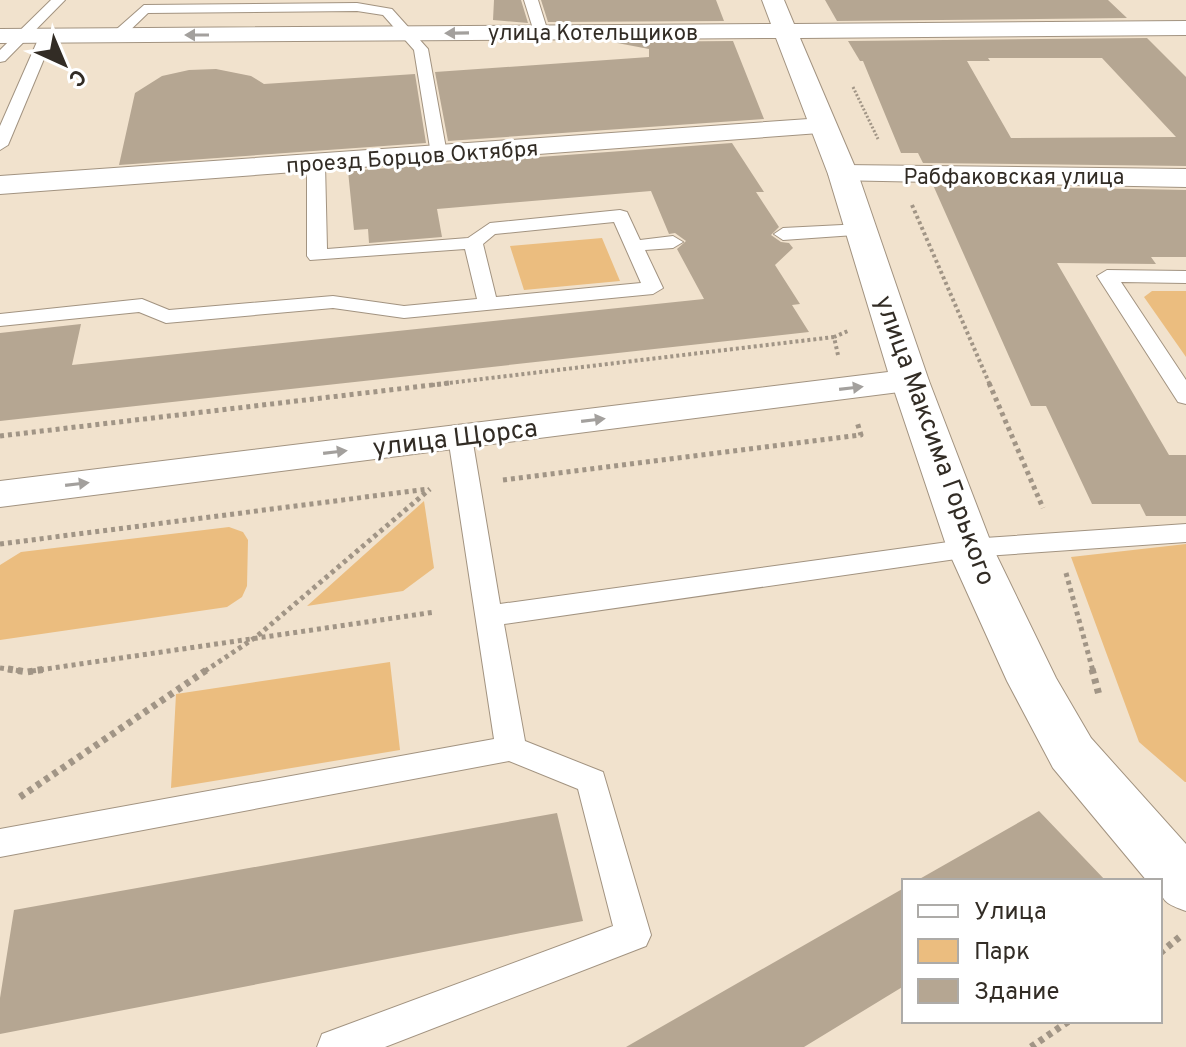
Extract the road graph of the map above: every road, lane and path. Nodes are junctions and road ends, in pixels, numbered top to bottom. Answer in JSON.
{"nodes":[{"id":1,"x":58,"y":0,"type":"edge"},
{"id":2,"x":531,"y":0,"type":"edge"},
{"id":3,"x":773,"y":0,"type":"edge"},
{"id":4,"x":1186,"y":28,"type":"edge"},
{"id":5,"x":787,"y":31,"type":"junction"},
{"id":6,"x":541,"y":32,"type":"junction"},
{"id":7,"x":410,"y":34,"type":"junction"},
{"id":8,"x":47,"y":35,"type":"junction"},
{"id":9,"x":10,"y":36,"type":"edge"},
{"id":10,"x":0,"y":58,"type":"edge"},
{"id":11,"x":850,"y":81,"type":"dead end"},
{"id":12,"x":823,"y":126,"type":"junction"},
{"id":13,"x":0,"y":145,"type":"edge"},
{"id":14,"x":439,"y":154,"type":"junction"},
{"id":15,"x":316,"y":164,"type":"junction"},
{"id":16,"x":843,"y":174,"type":"junction"},
{"id":17,"x":897,"y":175,"type":"junction"},
{"id":18,"x":1186,"y":178,"type":"edge"},
{"id":19,"x":0,"y":185,"type":"edge"},
{"id":20,"x":862,"y":230,"type":"junction"},
{"id":21,"x":783,"y":234,"type":"dead end"},
{"id":22,"x":673,"y":242,"type":"dead end"},
{"id":23,"x":473,"y":243,"type":"junction"},
{"id":24,"x":633,"y":246,"type":"junction"},
{"id":25,"x":1186,"y":277,"type":"edge"},
{"id":26,"x":488,"y":304,"type":"junction"},
{"id":27,"x":0,"y":320,"type":"edge"},
{"id":28,"x":857,"y":326,"type":"dead end"},
{"id":29,"x":834,"y":337,"type":"junction"},
{"id":30,"x":910,"y":381,"type":"junction"},
{"id":31,"x":847,"y":389,"type":"junction"},
{"id":32,"x":1186,"y":397,"type":"edge"},
{"id":33,"x":0,"y":436,"type":"edge"},
{"id":34,"x":460,"y":437,"type":"junction"},
{"id":35,"x":467,"y":484,"type":"junction"},
{"id":36,"x":429,"y":489,"type":"junction"},
{"id":37,"x":0,"y":494,"type":"edge"},
{"id":38,"x":1186,"y":533,"type":"edge"},
{"id":39,"x":1057,"y":541,"type":"junction"},
{"id":40,"x":0,"y":544,"type":"edge"},
{"id":41,"x":970,"y":548,"type":"junction"},
{"id":42,"x":435,"y":612,"type":"dead end"},
{"id":43,"x":488,"y":616,"type":"junction"},
{"id":44,"x":256,"y":637,"type":"junction"},
{"id":45,"x":0,"y":668,"type":"edge"},
{"id":46,"x":1101,"y":701,"type":"dead end"},
{"id":47,"x":511,"y":748,"type":"junction"},
{"id":48,"x":13,"y":802,"type":"dead end"},
{"id":49,"x":0,"y":843,"type":"edge"},
{"id":50,"x":1186,"y":885,"type":"edge"},
{"id":51,"x":1186,"y":932,"type":"edge"},
{"id":52,"x":1162,"y":951,"type":"edge"},
{"id":53,"x":1066,"y":1023,"type":"edge"},
{"id":54,"x":336,"y":1047,"type":"edge"},
{"id":55,"x":1031,"y":1047,"type":"edge"}],
"edges":[{"from":1,"to":9,"type":"lane"},
{"from":2,"to":6,"type":"lane"},
{"from":3,"to":5,"type":"street","name":"улица Максима Горького"},
{"from":4,"to":5,"type":"street","name":"улица Котельщиков"},
{"from":5,"to":6,"type":"street","name":"улица Котельщиков"},
{"from":5,"to":12,"type":"street","name":"улица Максима Горького"},
{"from":6,"to":7,"type":"street","name":"улица Котельщиков","one_way":true},
{"from":7,"to":8,"type":"street","name":"улица Котельщиков"},
{"from":7,"to":14,"type":"lane"},
{"from":8,"to":9,"type":"street","name":"улица Котельщиков"},
{"from":8,"to":13,"type":"lane"},
{"from":9,"to":10,"type":"lane"},
{"from":11,"to":17,"type":"path"},
{"from":12,"to":14,"type":"street","name":"проезд Борцов Октября"},
{"from":12,"to":16,"type":"street","name":"улица Максима Горького"},
{"from":14,"to":15,"type":"street","name":"проезд Борцов Октября"},
{"from":15,"to":19,"type":"street","name":"проезд Борцов Октября"},
{"from":15,"to":23,"type":"lane"},
{"from":16,"to":17,"type":"street","name":"Рабфаковская улица"},
{"from":16,"to":20,"type":"street","name":"улица Максима Горького"},
{"from":17,"to":18,"type":"street","name":"Рабфаковская улица"},
{"from":17,"to":39,"type":"path"},
{"from":20,"to":21,"type":"lane"},
{"from":20,"to":30,"type":"street","name":"улица Максима Горького"},
{"from":22,"to":24,"type":"lane"},
{"from":23,"to":24,"type":"lane"},
{"from":23,"to":26,"type":"lane"},
{"from":24,"to":26,"type":"lane"},
{"from":25,"to":32,"type":"lane"},
{"from":26,"to":27,"type":"lane"},
{"from":28,"to":29,"type":"path"},
{"from":29,"to":31,"type":"path"},
{"from":29,"to":33,"type":"path"},
{"from":31,"to":30,"type":"street","name":"улица Щорса","one_way":true},
{"from":30,"to":41,"type":"street","name":"улица Максима Горького"},
{"from":34,"to":31,"type":"street","name":"улица Щорса","one_way":true},
{"from":31,"to":35,"type":"path"},
{"from":34,"to":35,"type":"lane"},
{"from":37,"to":34,"type":"street","name":"улица Щорса","one_way":true},
{"from":35,"to":36,"type":"path"},
{"from":35,"to":43,"type":"lane"},
{"from":36,"to":40,"type":"path"},
{"from":36,"to":44,"type":"path"},
{"from":38,"to":39,"type":"lane"},
{"from":39,"to":41,"type":"lane"},
{"from":39,"to":46,"type":"path"},
{"from":41,"to":43,"type":"lane"},
{"from":41,"to":50,"type":"street","name":"улица Максима Горького"},
{"from":42,"to":44,"type":"path"},
{"from":43,"to":47,"type":"lane"},
{"from":44,"to":45,"type":"path"},
{"from":44,"to":48,"type":"path"},
{"from":47,"to":49,"type":"lane"},
{"from":47,"to":54,"type":"lane"},
{"from":51,"to":52,"type":"path"},
{"from":53,"to":55,"type":"path"}]}
